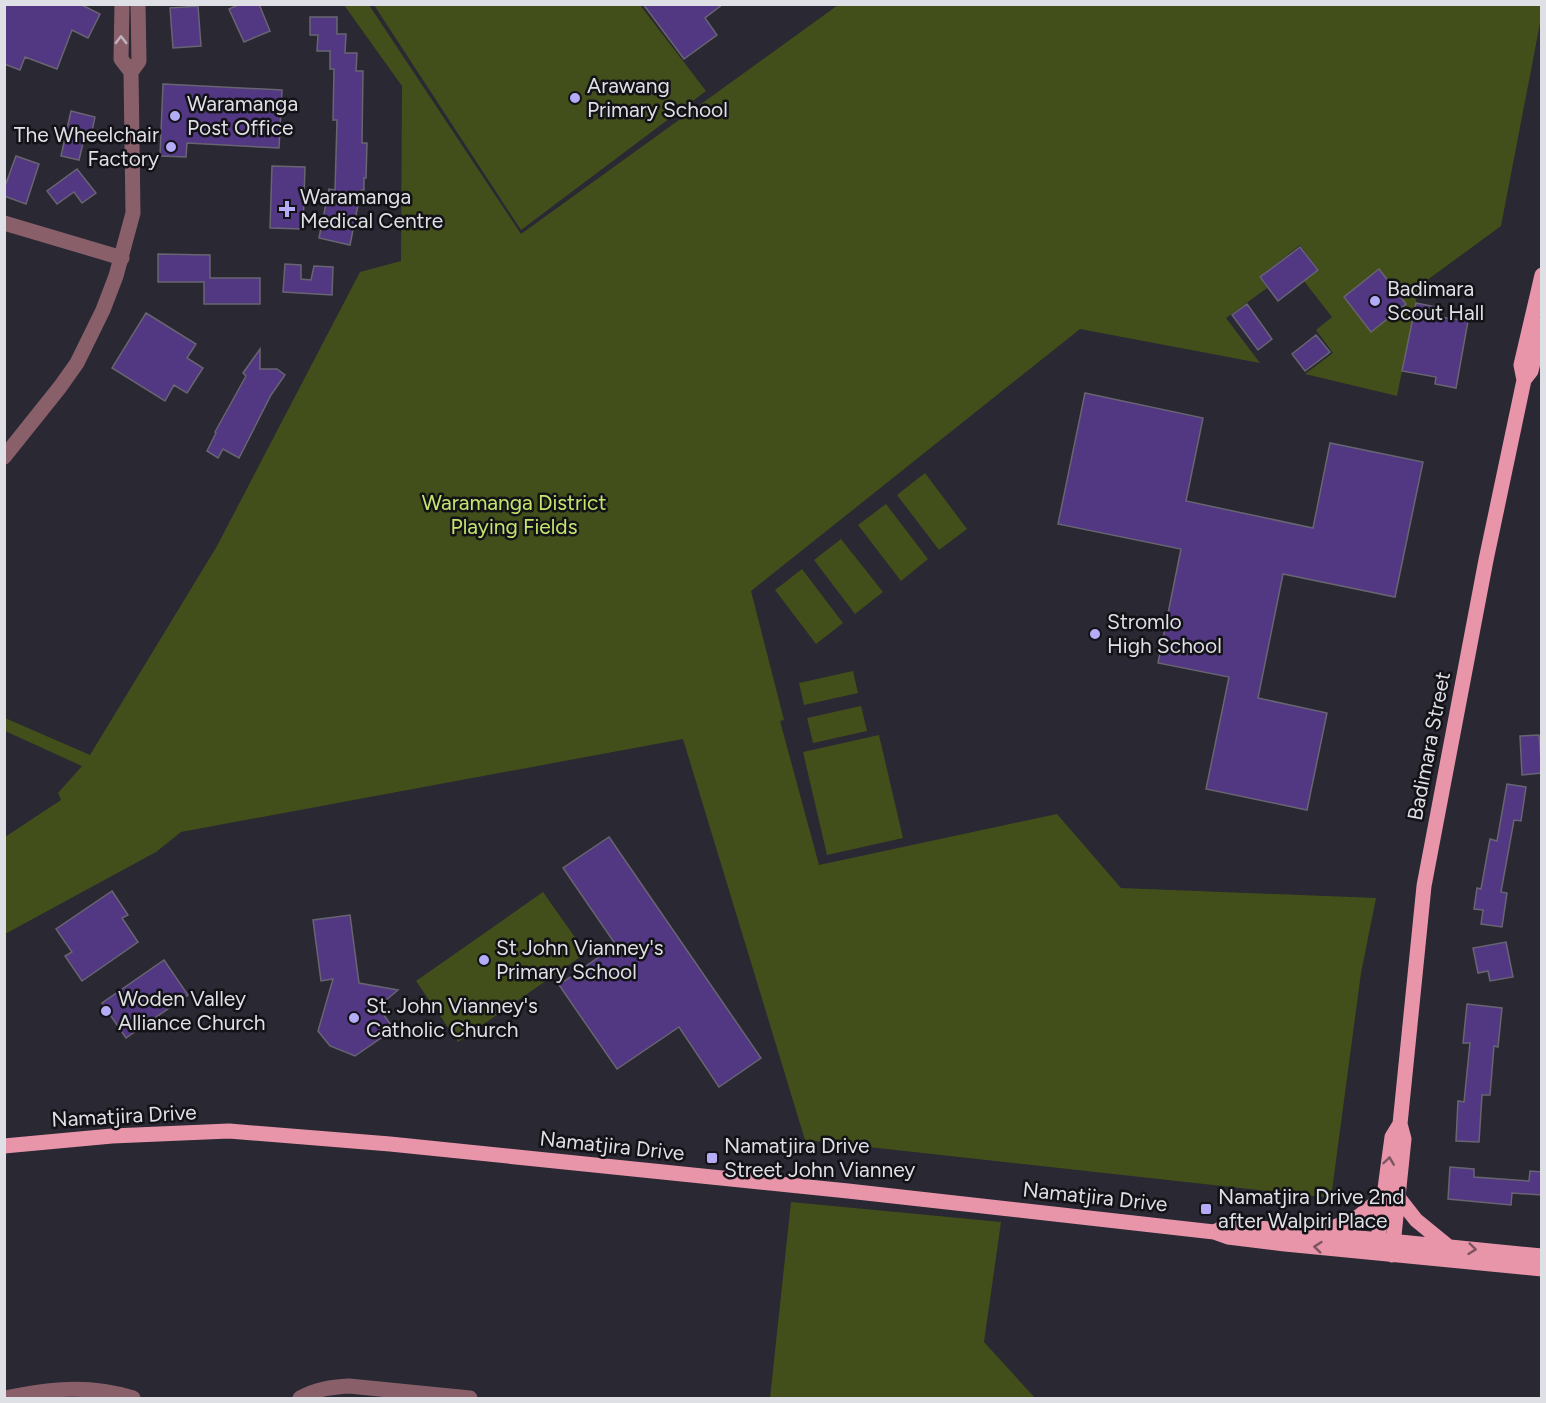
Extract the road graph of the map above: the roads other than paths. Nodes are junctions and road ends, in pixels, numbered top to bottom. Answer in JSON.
{"nodes":[{"id":1,"x":122,"y":4,"type":"edge"},
{"id":2,"x":138,"y":4,"type":"edge"},
{"id":3,"x":131,"y":72,"type":"junction"},
{"id":4,"x":4,"y":223,"type":"edge"},
{"id":5,"x":122,"y":258,"type":"junction"},
{"id":6,"x":1542,"y":275,"type":"edge"},
{"id":7,"x":1537,"y":328,"type":"edge"},
{"id":8,"x":4,"y":457,"type":"edge"},
{"id":9,"x":4,"y":1146,"type":"edge"},
{"id":10,"x":1391,"y":1196,"type":"junction"},
{"id":11,"x":1214,"y":1232,"type":"junction"},
{"id":12,"x":1319,"y":1234,"type":"junction"},
{"id":13,"x":1449,"y":1246,"type":"junction"},
{"id":14,"x":1385,"y":1247,"type":"junction"},
{"id":15,"x":1542,"y":1256,"type":"edge"},
{"id":16,"x":1542,"y":1269,"type":"edge"},
{"id":17,"x":4,"y":1398,"type":"edge"},
{"id":18,"x":132,"y":1398,"type":"edge"},
{"id":19,"x":300,"y":1398,"type":"edge"},
{"id":20,"x":470,"y":1398,"type":"edge"}],
"edges":[{"from":3,"to":1,"type":"street","one_way":true},
{"from":2,"to":3,"type":"street"},
{"from":3,"to":5,"type":"street"},
{"from":4,"to":5,"type":"street"},
{"from":5,"to":8,"type":"street"},
{"from":6,"to":7,"type":"main road","name":"Badimara Street"},
{"from":7,"to":10,"type":"main road","name":"Badimara Street"},
{"from":9,"to":11,"type":"main road","name":"Namatjira Drive"},
{"from":10,"to":12,"type":"main road"},
{"from":10,"to":13,"type":"main road"},
{"from":10,"to":14,"type":"main road","name":"Badimara Street"},
{"from":11,"to":12,"type":"main road","name":"Namatjira Drive"},
{"from":14,"to":11,"type":"main road","name":"Namatjira Drive","one_way":true},
{"from":12,"to":14,"type":"main road","name":"Namatjira Drive"},
{"from":13,"to":14,"type":"main road","name":"Namatjira Drive"},
{"from":13,"to":15,"type":"main road","name":"Namatjira Drive","one_way":true},
{"from":14,"to":16,"type":"main road","name":"Namatjira Drive"},
{"from":17,"to":18,"type":"street"},
{"from":19,"to":20,"type":"street"}]}
